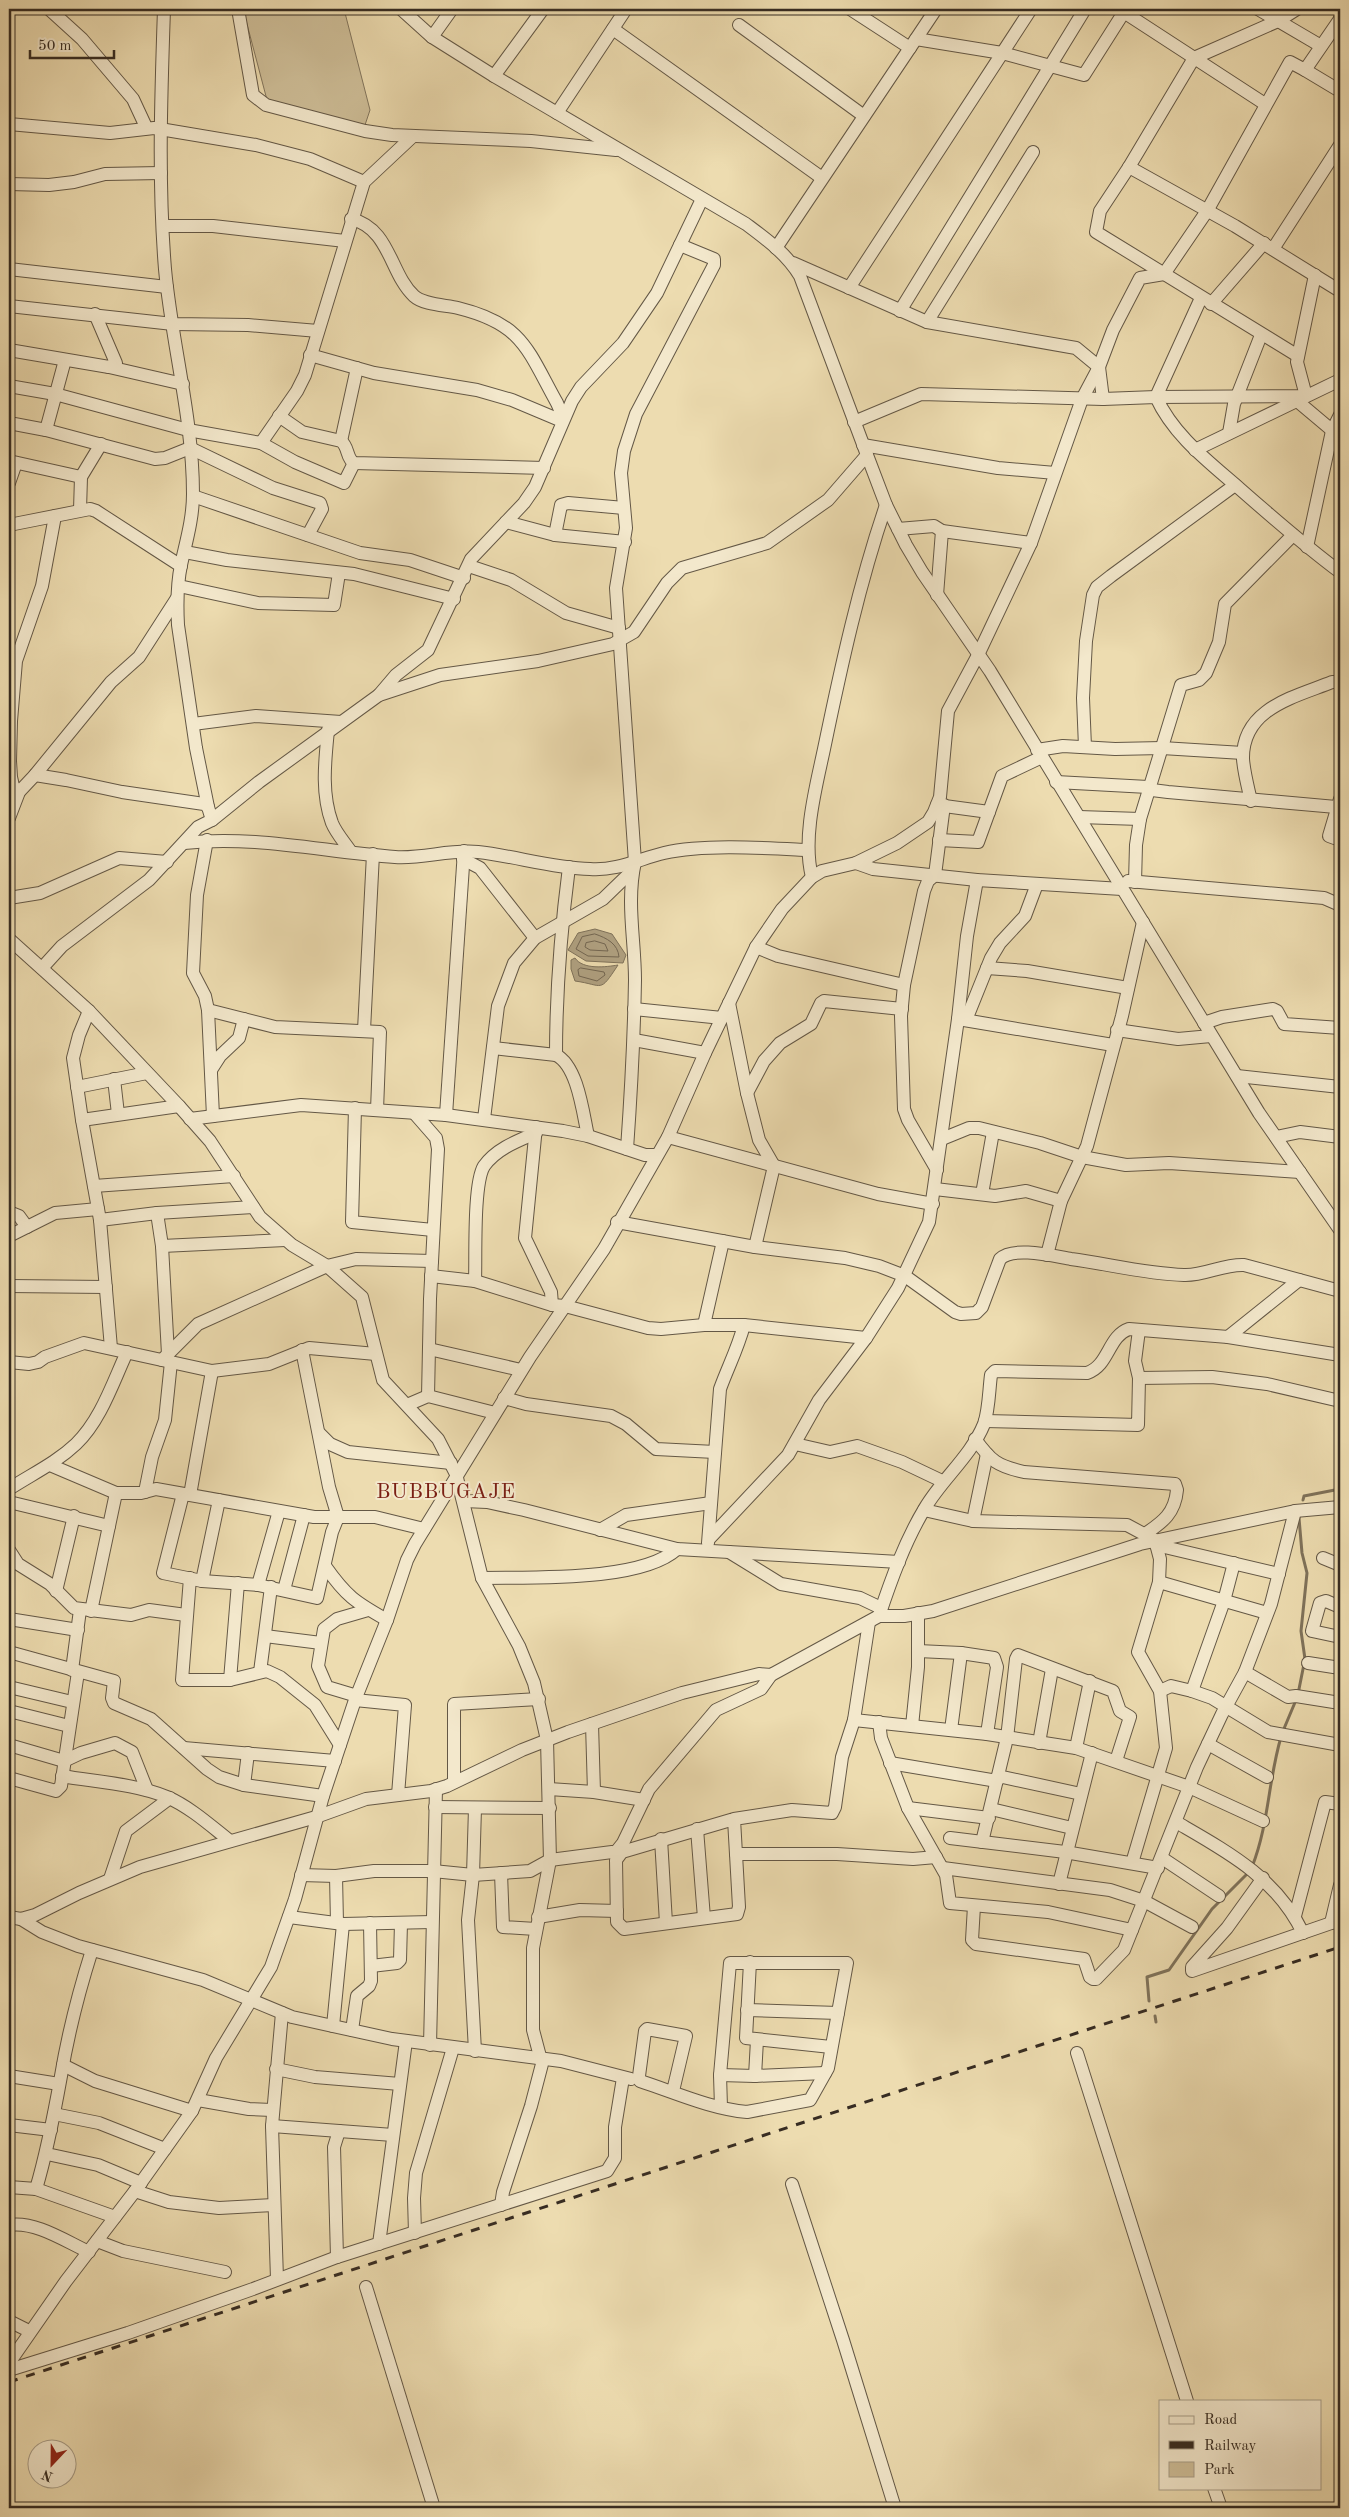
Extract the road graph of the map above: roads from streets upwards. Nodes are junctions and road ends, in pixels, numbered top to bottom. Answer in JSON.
{"nodes":[{"id":1,"x":49,"y":9,"type":"edge"},
{"id":2,"x":164,"y":9,"type":"edge"},
{"id":3,"x":238,"y":9,"type":"edge"},
{"id":4,"x":401,"y":9,"type":"edge"},
{"id":5,"x":452,"y":9,"type":"edge"},
{"id":6,"x":543,"y":9,"type":"edge"},
{"id":7,"x":626,"y":9,"type":"edge"},
{"id":8,"x":850,"y":9,"type":"edge"},
{"id":9,"x":936,"y":9,"type":"edge"},
{"id":10,"x":1031,"y":9,"type":"edge"},
{"id":11,"x":1085,"y":9,"type":"edge"},
{"id":12,"x":1258,"y":9,"type":"edge"},
{"id":13,"x":1297,"y":9,"type":"edge"},
{"id":14,"x":1123,"y":10,"type":"edge"},
{"id":15,"x":1340,"y":19,"type":"edge"},
{"id":16,"x":1278,"y":21,"type":"junction"},
{"id":17,"x":739,"y":25,"type":"dead end"},
{"id":18,"x":613,"y":29,"type":"junction"},
{"id":19,"x":432,"y":37,"type":"junction"},
{"id":20,"x":913,"y":44,"type":"junction"},
{"id":21,"x":1322,"y":46,"type":"junction"},
{"id":22,"x":1002,"y":53,"type":"junction"},
{"id":23,"x":1194,"y":58,"type":"junction"},
{"id":24,"x":1050,"y":66,"type":"junction"},
{"id":25,"x":1305,"y":70,"type":"junction"},
{"id":26,"x":494,"y":76,"type":"junction"},
{"id":27,"x":1340,"y":91,"type":"edge"},
{"id":28,"x":1265,"y":104,"type":"junction"},
{"id":29,"x":557,"y":113,"type":"junction"},
{"id":30,"x":864,"y":116,"type":"junction"},
{"id":31,"x":9,"y":124,"type":"edge"},
{"id":32,"x":146,"y":128,"type":"junction"},
{"id":33,"x":160,"y":130,"type":"junction"},
{"id":34,"x":412,"y":137,"type":"junction"},
{"id":35,"x":1340,"y":145,"type":"edge"},
{"id":36,"x":620,"y":151,"type":"junction"},
{"id":37,"x":1033,"y":152,"type":"dead end"},
{"id":38,"x":1130,"y":167,"type":"junction"},
{"id":39,"x":161,"y":174,"type":"junction"},
{"id":40,"x":822,"y":178,"type":"junction"},
{"id":41,"x":364,"y":182,"type":"junction"},
{"id":42,"x":9,"y":184,"type":"edge"},
{"id":43,"x":702,"y":199,"type":"junction"},
{"id":44,"x":1207,"y":211,"type":"junction"},
{"id":45,"x":351,"y":219,"type":"junction"},
{"id":46,"x":163,"y":226,"type":"junction"},
{"id":47,"x":345,"y":241,"type":"junction"},
{"id":48,"x":680,"y":245,"type":"junction"},
{"id":49,"x":1268,"y":246,"type":"junction"},
{"id":50,"x":776,"y":248,"type":"junction"},
{"id":51,"x":793,"y":263,"type":"junction"},
{"id":52,"x":9,"y":269,"type":"edge"},
{"id":53,"x":1164,"y":274,"type":"junction"},
{"id":54,"x":1315,"y":275,"type":"junction"},
{"id":55,"x":167,"y":287,"type":"junction"},
{"id":56,"x":849,"y":288,"type":"junction"},
{"id":57,"x":1340,"y":291,"type":"edge"},
{"id":58,"x":1206,"y":301,"type":"junction"},
{"id":59,"x":9,"y":306,"type":"edge"},
{"id":60,"x":900,"y":311,"type":"junction"},
{"id":61,"x":95,"y":314,"type":"junction"},
{"id":62,"x":927,"y":322,"type":"junction"},
{"id":63,"x":173,"y":324,"type":"junction"},
{"id":64,"x":318,"y":331,"type":"junction"},
{"id":65,"x":1261,"y":335,"type":"junction"},
{"id":66,"x":9,"y":350,"type":"edge"},
{"id":67,"x":310,"y":355,"type":"junction"},
{"id":68,"x":1298,"y":356,"type":"junction"},
{"id":69,"x":65,"y":360,"type":"junction"},
{"id":70,"x":109,"y":367,"type":"junction"},
{"id":71,"x":1099,"y":367,"type":"junction"},
{"id":72,"x":357,"y":368,"type":"junction"},
{"id":73,"x":1340,"y":380,"type":"edge"},
{"id":74,"x":183,"y":384,"type":"junction"},
{"id":75,"x":9,"y":386,"type":"edge"},
{"id":76,"x":55,"y":394,"type":"junction"},
{"id":77,"x":1237,"y":396,"type":"junction"},
{"id":78,"x":1156,"y":397,"type":"junction"},
{"id":79,"x":1301,"y":398,"type":"junction"},
{"id":80,"x":1082,"y":399,"type":"junction"},
{"id":81,"x":1102,"y":399,"type":"junction"},
{"id":82,"x":1340,"y":415,"type":"edge"},
{"id":83,"x":279,"y":416,"type":"junction"},
{"id":84,"x":561,"y":420,"type":"junction"},
{"id":85,"x":854,"y":422,"type":"junction"},
{"id":86,"x":9,"y":423,"type":"edge"},
{"id":87,"x":46,"y":430,"type":"junction"},
{"id":88,"x":188,"y":430,"type":"junction"},
{"id":89,"x":1229,"y":433,"type":"junction"},
{"id":90,"x":1336,"y":434,"type":"edge"},
{"id":91,"x":341,"y":442,"type":"junction"},
{"id":92,"x":261,"y":443,"type":"junction"},
{"id":93,"x":101,"y":444,"type":"junction"},
{"id":94,"x":190,"y":448,"type":"junction"},
{"id":95,"x":865,"y":450,"type":"junction"},
{"id":96,"x":1195,"y":450,"type":"junction"},
{"id":97,"x":12,"y":462,"type":"edge"},
{"id":98,"x":354,"y":463,"type":"junction"},
{"id":99,"x":544,"y":468,"type":"junction"},
{"id":100,"x":1055,"y":473,"type":"junction"},
{"id":101,"x":81,"y":477,"type":"junction"},
{"id":102,"x":9,"y":483,"type":"edge"},
{"id":103,"x":1235,"y":485,"type":"junction"},
{"id":104,"x":193,"y":496,"type":"junction"},
{"id":105,"x":886,"y":505,"type":"junction"},
{"id":106,"x":624,"y":508,"type":"junction"},
{"id":107,"x":80,"y":510,"type":"junction"},
{"id":108,"x":55,"y":516,"type":"junction"},
{"id":109,"x":506,"y":522,"type":"junction"},
{"id":110,"x":9,"y":525,"type":"edge"},
{"id":111,"x":898,"y":529,"type":"junction"},
{"id":112,"x":942,"y":531,"type":"junction"},
{"id":113,"x":308,"y":535,"type":"junction"},
{"id":114,"x":555,"y":535,"type":"junction"},
{"id":115,"x":1292,"y":535,"type":"junction"},
{"id":116,"x":625,"y":542,"type":"junction"},
{"id":117,"x":1031,"y":543,"type":"junction"},
{"id":118,"x":1307,"y":547,"type":"junction"},
{"id":119,"x":185,"y":552,"type":"junction"},
{"id":120,"x":181,"y":566,"type":"junction"},
{"id":121,"x":467,"y":572,"type":"junction"},
{"id":122,"x":1340,"y":572,"type":"edge"},
{"id":123,"x":339,"y":573,"type":"junction"},
{"id":124,"x":179,"y":591,"type":"junction"},
{"id":125,"x":937,"y":595,"type":"junction"},
{"id":126,"x":454,"y":599,"type":"junction"},
{"id":127,"x":620,"y":634,"type":"junction"},
{"id":128,"x":978,"y":654,"type":"junction"},
{"id":129,"x":1340,"y":682,"type":"edge"},
{"id":130,"x":380,"y":695,"type":"junction"},
{"id":131,"x":10,"y":721,"type":"edge"},
{"id":132,"x":341,"y":722,"type":"junction"},
{"id":133,"x":193,"y":724,"type":"junction"},
{"id":134,"x":328,"y":730,"type":"junction"},
{"id":135,"x":1084,"y":747,"type":"junction"},
{"id":136,"x":1162,"y":748,"type":"junction"},
{"id":137,"x":1244,"y":753,"type":"junction"},
{"id":138,"x":1039,"y":754,"type":"junction"},
{"id":139,"x":35,"y":776,"type":"junction"},
{"id":140,"x":1056,"y":782,"type":"junction"},
{"id":141,"x":1148,"y":787,"type":"junction"},
{"id":142,"x":19,"y":792,"type":"junction"},
{"id":143,"x":1251,"y":801,"type":"junction"},
{"id":144,"x":1338,"y":803,"type":"edge"},
{"id":145,"x":941,"y":805,"type":"junction"},
{"id":146,"x":989,"y":812,"type":"junction"},
{"id":147,"x":210,"y":814,"type":"junction"},
{"id":148,"x":1079,"y":817,"type":"junction"},
{"id":149,"x":9,"y":818,"type":"edge"},
{"id":150,"x":1140,"y":819,"type":"junction"},
{"id":151,"x":207,"y":840,"type":"junction"},
{"id":152,"x":939,"y":840,"type":"junction"},
{"id":153,"x":1340,"y":840,"type":"edge"},
{"id":154,"x":184,"y":843,"type":"junction"},
{"id":155,"x":807,"y":850,"type":"junction"},
{"id":156,"x":351,"y":852,"type":"junction"},
{"id":157,"x":373,"y":854,"type":"junction"},
{"id":158,"x":464,"y":855,"type":"junction"},
{"id":159,"x":167,"y":862,"type":"junction"},
{"id":160,"x":856,"y":863,"type":"junction"},
{"id":161,"x":634,"y":866,"type":"junction"},
{"id":162,"x":569,"y":867,"type":"junction"},
{"id":163,"x":934,"y":875,"type":"junction"},
{"id":164,"x":812,"y":876,"type":"junction"},
{"id":165,"x":977,"y":880,"type":"junction"},
{"id":166,"x":1135,"y":882,"type":"junction"},
{"id":167,"x":1037,"y":884,"type":"junction"},
{"id":168,"x":1119,"y":885,"type":"junction"},
{"id":169,"x":9,"y":898,"type":"edge"},
{"id":170,"x":1339,"y":904,"type":"edge"},
{"id":171,"x":1143,"y":922,"type":"junction"},
{"id":172,"x":562,"y":923,"type":"junction"},
{"id":173,"x":535,"y":938,"type":"junction"},
{"id":174,"x":9,"y":939,"type":"edge"},
{"id":175,"x":756,"y":947,"type":"junction"},
{"id":176,"x":42,"y":968,"type":"junction"},
{"id":177,"x":987,"y":968,"type":"junction"},
{"id":178,"x":904,"y":985,"type":"junction"},
{"id":179,"x":1128,"y":988,"type":"junction"},
{"id":180,"x":729,"y":1003,"type":"junction"},
{"id":181,"x":634,"y":1009,"type":"junction"},
{"id":182,"x":902,"y":1009,"type":"junction"},
{"id":183,"x":208,"y":1010,"type":"junction"},
{"id":184,"x":89,"y":1011,"type":"junction"},
{"id":185,"x":722,"y":1018,"type":"junction"},
{"id":186,"x":244,"y":1019,"type":"junction"},
{"id":187,"x":962,"y":1019,"type":"junction"},
{"id":188,"x":1204,"y":1023,"type":"junction"},
{"id":189,"x":1340,"y":1028,"type":"edge"},
{"id":190,"x":364,"y":1030,"type":"junction"},
{"id":191,"x":1117,"y":1030,"type":"junction"},
{"id":192,"x":1211,"y":1036,"type":"junction"},
{"id":193,"x":634,"y":1040,"type":"junction"},
{"id":194,"x":1113,"y":1045,"type":"junction"},
{"id":195,"x":493,"y":1048,"type":"junction"},
{"id":196,"x":705,"y":1053,"type":"junction"},
{"id":197,"x":556,"y":1055,"type":"junction"},
{"id":198,"x":211,"y":1070,"type":"junction"},
{"id":199,"x":147,"y":1073,"type":"junction"},
{"id":200,"x":1237,"y":1076,"type":"junction"},
{"id":201,"x":114,"y":1079,"type":"junction"},
{"id":202,"x":77,"y":1087,"type":"junction"},
{"id":203,"x":1340,"y":1087,"type":"edge"},
{"id":204,"x":747,"y":1093,"type":"junction"},
{"id":205,"x":179,"y":1106,"type":"junction"},
{"id":206,"x":355,"y":1108,"type":"junction"},
{"id":207,"x":377,"y":1110,"type":"junction"},
{"id":208,"x":118,"y":1114,"type":"junction"},
{"id":209,"x":415,"y":1114,"type":"junction"},
{"id":210,"x":446,"y":1115,"type":"junction"},
{"id":211,"x":213,"y":1116,"type":"junction"},
{"id":212,"x":190,"y":1119,"type":"junction"},
{"id":213,"x":82,"y":1120,"type":"junction"},
{"id":214,"x":484,"y":1120,"type":"junction"},
{"id":215,"x":536,"y":1130,"type":"junction"},
{"id":216,"x":993,"y":1132,"type":"junction"},
{"id":217,"x":588,"y":1136,"type":"junction"},
{"id":218,"x":668,"y":1137,"type":"junction"},
{"id":219,"x":1276,"y":1137,"type":"junction"},
{"id":220,"x":1340,"y":1137,"type":"edge"},
{"id":221,"x":942,"y":1139,"type":"junction"},
{"id":222,"x":627,"y":1149,"type":"junction"},
{"id":223,"x":657,"y":1155,"type":"junction"},
{"id":224,"x":1082,"y":1157,"type":"junction"},
{"id":225,"x":774,"y":1166,"type":"junction"},
{"id":226,"x":937,"y":1170,"type":"junction"},
{"id":227,"x":1300,"y":1172,"type":"junction"},
{"id":228,"x":234,"y":1176,"type":"junction"},
{"id":229,"x":94,"y":1186,"type":"junction"},
{"id":230,"x":935,"y":1189,"type":"junction"},
{"id":231,"x":982,"y":1194,"type":"junction"},
{"id":232,"x":1061,"y":1200,"type":"junction"},
{"id":233,"x":933,"y":1204,"type":"junction"},
{"id":234,"x":252,"y":1207,"type":"junction"},
{"id":235,"x":9,"y":1212,"type":"edge"},
{"id":236,"x":157,"y":1213,"type":"junction"},
{"id":237,"x":99,"y":1214,"type":"junction"},
{"id":238,"x":618,"y":1222,"type":"junction"},
{"id":239,"x":27,"y":1227,"type":"junction"},
{"id":240,"x":434,"y":1230,"type":"junction"},
{"id":241,"x":1340,"y":1230,"type":"edge"},
{"id":242,"x":9,"y":1236,"type":"edge"},
{"id":243,"x":285,"y":1240,"type":"junction"},
{"id":244,"x":723,"y":1241,"type":"junction"},
{"id":245,"x":162,"y":1246,"type":"junction"},
{"id":246,"x":755,"y":1247,"type":"junction"},
{"id":247,"x":1047,"y":1255,"type":"junction"},
{"id":248,"x":432,"y":1261,"type":"junction"},
{"id":249,"x":327,"y":1266,"type":"junction"},
{"id":250,"x":431,"y":1276,"type":"junction"},
{"id":251,"x":906,"y":1276,"type":"junction"},
{"id":252,"x":1299,"y":1280,"type":"junction"},
{"id":253,"x":475,"y":1281,"type":"junction"},
{"id":254,"x":9,"y":1286,"type":"edge"},
{"id":255,"x":106,"y":1287,"type":"junction"},
{"id":256,"x":1340,"y":1291,"type":"edge"},
{"id":257,"x":559,"y":1305,"type":"junction"},
{"id":258,"x":704,"y":1324,"type":"junction"},
{"id":259,"x":744,"y":1325,"type":"junction"},
{"id":260,"x":1139,"y":1330,"type":"junction"},
{"id":261,"x":1228,"y":1337,"type":"junction"},
{"id":262,"x":866,"y":1338,"type":"junction"},
{"id":263,"x":111,"y":1348,"type":"junction"},
{"id":264,"x":429,"y":1349,"type":"junction"},
{"id":265,"x":302,"y":1350,"type":"junction"},
{"id":266,"x":127,"y":1352,"type":"junction"},
{"id":267,"x":376,"y":1354,"type":"junction"},
{"id":268,"x":1340,"y":1355,"type":"edge"},
{"id":269,"x":167,"y":1358,"type":"junction"},
{"id":270,"x":9,"y":1362,"type":"edge"},
{"id":271,"x":521,"y":1370,"type":"junction"},
{"id":272,"x":212,"y":1371,"type":"junction"},
{"id":273,"x":1139,"y":1378,"type":"junction"},
{"id":274,"x":428,"y":1396,"type":"junction"},
{"id":275,"x":504,"y":1398,"type":"junction"},
{"id":276,"x":1340,"y":1401,"type":"edge"},
{"id":277,"x":407,"y":1405,"type":"junction"},
{"id":278,"x":495,"y":1413,"type":"junction"},
{"id":279,"x":985,"y":1420,"type":"junction"},
{"id":280,"x":320,"y":1434,"type":"junction"},
{"id":281,"x":976,"y":1439,"type":"junction"},
{"id":282,"x":795,"y":1444,"type":"junction"},
{"id":283,"x":715,"y":1452,"type":"junction"},
{"id":284,"x":987,"y":1454,"type":"junction"},
{"id":285,"x":50,"y":1465,"type":"junction"},
{"id":286,"x":454,"y":1468,"type":"junction"},
{"id":287,"x":942,"y":1481,"type":"junction"},
{"id":288,"x":9,"y":1489,"type":"edge"},
{"id":289,"x":145,"y":1492,"type":"junction"},
{"id":290,"x":116,"y":1493,"type":"junction"},
{"id":291,"x":187,"y":1494,"type":"junction"},
{"id":292,"x":220,"y":1500,"type":"junction"},
{"id":293,"x":464,"y":1501,"type":"junction"},
{"id":294,"x":9,"y":1502,"type":"edge"},
{"id":295,"x":711,"y":1503,"type":"junction"},
{"id":296,"x":1340,"y":1507,"type":"edge"},
{"id":297,"x":924,"y":1510,"type":"junction"},
{"id":298,"x":279,"y":1511,"type":"junction"},
{"id":299,"x":1295,"y":1512,"type":"junction"},
{"id":300,"x":304,"y":1515,"type":"junction"},
{"id":301,"x":74,"y":1516,"type":"junction"},
{"id":302,"x":338,"y":1517,"type":"junction"},
{"id":303,"x":973,"y":1521,"type":"junction"},
{"id":304,"x":109,"y":1526,"type":"junction"},
{"id":305,"x":424,"y":1529,"type":"junction"},
{"id":306,"x":600,"y":1530,"type":"junction"},
{"id":307,"x":1152,"y":1540,"type":"junction"},
{"id":308,"x":708,"y":1544,"type":"junction"},
{"id":309,"x":677,"y":1549,"type":"junction"},
{"id":310,"x":9,"y":1550,"type":"edge"},
{"id":311,"x":729,"y":1551,"type":"junction"},
{"id":312,"x":1324,"y":1558,"type":"dead end"},
{"id":313,"x":899,"y":1562,"type":"junction"},
{"id":314,"x":1234,"y":1563,"type":"junction"},
{"id":315,"x":1340,"y":1565,"type":"edge"},
{"id":316,"x":325,"y":1566,"type":"junction"},
{"id":317,"x":1279,"y":1574,"type":"junction"},
{"id":318,"x":482,"y":1578,"type":"junction"},
{"id":319,"x":196,"y":1580,"type":"junction"},
{"id":320,"x":1159,"y":1582,"type":"junction"},
{"id":321,"x":238,"y":1584,"type":"junction"},
{"id":322,"x":265,"y":1586,"type":"junction"},
{"id":323,"x":284,"y":1590,"type":"junction"},
{"id":324,"x":56,"y":1591,"type":"junction"},
{"id":325,"x":1224,"y":1601,"type":"junction"},
{"id":326,"x":1340,"y":1607,"type":"edge"},
{"id":327,"x":368,"y":1610,"type":"junction"},
{"id":328,"x":86,"y":1611,"type":"junction"},
{"id":329,"x":918,"y":1613,"type":"junction"},
{"id":330,"x":1267,"y":1614,"type":"junction"},
{"id":331,"x":876,"y":1615,"type":"junction"},
{"id":332,"x":186,"y":1616,"type":"junction"},
{"id":333,"x":9,"y":1619,"type":"edge"},
{"id":334,"x":387,"y":1620,"type":"junction"},
{"id":335,"x":78,"y":1630,"type":"junction"},
{"id":336,"x":265,"y":1636,"type":"junction"},
{"id":337,"x":1340,"y":1637,"type":"edge"},
{"id":338,"x":322,"y":1644,"type":"junction"},
{"id":339,"x":918,"y":1651,"type":"junction"},
{"id":340,"x":9,"y":1652,"type":"edge"},
{"id":341,"x":962,"y":1652,"type":"junction"},
{"id":342,"x":1308,"y":1663,"type":"dead end"},
{"id":343,"x":1340,"y":1668,"type":"edge"},
{"id":344,"x":1052,"y":1669,"type":"junction"},
{"id":345,"x":75,"y":1671,"type":"junction"},
{"id":346,"x":260,"y":1672,"type":"junction"},
{"id":347,"x":1245,"y":1672,"type":"junction"},
{"id":348,"x":772,"y":1675,"type":"junction"},
{"id":349,"x":230,"y":1680,"type":"junction"},
{"id":350,"x":1090,"y":1681,"type":"junction"},
{"id":351,"x":9,"y":1687,"type":"edge"},
{"id":352,"x":1160,"y":1691,"type":"junction"},
{"id":353,"x":1192,"y":1691,"type":"junction"},
{"id":354,"x":356,"y":1698,"type":"junction"},
{"id":355,"x":539,"y":1699,"type":"junction"},
{"id":356,"x":72,"y":1702,"type":"junction"},
{"id":357,"x":1340,"y":1703,"type":"edge"},
{"id":358,"x":1226,"y":1707,"type":"junction"},
{"id":359,"x":9,"y":1711,"type":"edge"},
{"id":360,"x":854,"y":1720,"type":"junction"},
{"id":361,"x":879,"y":1722,"type":"junction"},
{"id":362,"x":592,"y":1724,"type":"junction"},
{"id":363,"x":69,"y":1726,"type":"junction"},
{"id":364,"x":912,"y":1726,"type":"junction"},
{"id":365,"x":951,"y":1730,"type":"junction"},
{"id":366,"x":987,"y":1734,"type":"junction"},
{"id":367,"x":1007,"y":1738,"type":"junction"},
{"id":368,"x":547,"y":1740,"type":"junction"},
{"id":369,"x":1039,"y":1743,"type":"junction"},
{"id":370,"x":340,"y":1744,"type":"junction"},
{"id":371,"x":1208,"y":1744,"type":"junction"},
{"id":372,"x":9,"y":1745,"type":"edge"},
{"id":373,"x":1340,"y":1745,"type":"edge"},
{"id":374,"x":184,"y":1748,"type":"junction"},
{"id":375,"x":1076,"y":1748,"type":"junction"},
{"id":376,"x":248,"y":1753,"type":"junction"},
{"id":377,"x":1092,"y":1753,"type":"junction"},
{"id":378,"x":335,"y":1761,"type":"junction"},
{"id":379,"x":1116,"y":1761,"type":"junction"},
{"id":380,"x":64,"y":1762,"type":"junction"},
{"id":381,"x":890,"y":1763,"type":"junction"},
{"id":382,"x":62,"y":1776,"type":"junction"},
{"id":383,"x":1158,"y":1776,"type":"junction"},
{"id":384,"x":1267,"y":1777,"type":"dead end"},
{"id":385,"x":9,"y":1778,"type":"edge"},
{"id":386,"x":998,"y":1779,"type":"junction"},
{"id":387,"x":454,"y":1782,"type":"junction"},
{"id":388,"x":244,"y":1785,"type":"junction"},
{"id":389,"x":1189,"y":1787,"type":"junction"},
{"id":390,"x":436,"y":1789,"type":"junction"},
{"id":391,"x":549,"y":1789,"type":"junction"},
{"id":392,"x":147,"y":1790,"type":"junction"},
{"id":393,"x":594,"y":1792,"type":"junction"},
{"id":394,"x":1081,"y":1794,"type":"junction"},
{"id":395,"x":398,"y":1795,"type":"junction"},
{"id":396,"x":323,"y":1796,"type":"junction"},
{"id":397,"x":170,"y":1798,"type":"junction"},
{"id":398,"x":644,"y":1800,"type":"junction"},
{"id":399,"x":1340,"y":1804,"type":"edge"},
{"id":400,"x":435,"y":1808,"type":"junction"},
{"id":401,"x":475,"y":1808,"type":"junction"},
{"id":402,"x":550,"y":1808,"type":"junction"},
{"id":403,"x":908,"y":1808,"type":"junction"},
{"id":404,"x":990,"y":1813,"type":"junction"},
{"id":405,"x":316,"y":1817,"type":"junction"},
{"id":406,"x":734,"y":1819,"type":"junction"},
{"id":407,"x":1263,"y":1820,"type":"dead end"},
{"id":408,"x":1176,"y":1822,"type":"junction"},
{"id":409,"x":1072,"y":1828,"type":"junction"},
{"id":410,"x":697,"y":1829,"type":"junction"},
{"id":411,"x":950,"y":1838,"type":"dead end"},
{"id":412,"x":661,"y":1839,"type":"junction"},
{"id":413,"x":230,"y":1841,"type":"junction"},
{"id":414,"x":982,"y":1842,"type":"junction"},
{"id":415,"x":1065,"y":1852,"type":"junction"},
{"id":416,"x":617,"y":1854,"type":"junction"},
{"id":417,"x":736,"y":1854,"type":"junction"},
{"id":418,"x":936,"y":1857,"type":"junction"},
{"id":419,"x":550,"y":1860,"type":"junction"},
{"id":420,"x":1160,"y":1863,"type":"junction"},
{"id":421,"x":1132,"y":1864,"type":"junction"},
{"id":422,"x":943,"y":1868,"type":"junction"},
{"id":423,"x":433,"y":1870,"type":"junction"},
{"id":424,"x":501,"y":1873,"type":"junction"},
{"id":425,"x":301,"y":1875,"type":"junction"},
{"id":426,"x":473,"y":1875,"type":"junction"},
{"id":427,"x":336,"y":1876,"type":"junction"},
{"id":428,"x":1263,"y":1878,"type":"junction"},
{"id":429,"x":110,"y":1879,"type":"junction"},
{"id":430,"x":1059,"y":1884,"type":"junction"},
{"id":431,"x":1340,"y":1885,"type":"edge"},
{"id":432,"x":1219,"y":1896,"type":"dead end"},
{"id":433,"x":1144,"y":1901,"type":"junction"},
{"id":434,"x":974,"y":1906,"type":"junction"},
{"id":435,"x":617,"y":1911,"type":"junction"},
{"id":436,"x":1295,"y":1916,"type":"junction"},
{"id":437,"x":15,"y":1918,"type":"edge"},
{"id":438,"x":289,"y":1918,"type":"junction"},
{"id":439,"x":704,"y":1918,"type":"junction"},
{"id":440,"x":1336,"y":1921,"type":"edge"},
{"id":441,"x":432,"y":1922,"type":"junction"},
{"id":442,"x":401,"y":1923,"type":"junction"},
{"id":443,"x":537,"y":1923,"type":"junction"},
{"id":444,"x":666,"y":1923,"type":"junction"},
{"id":445,"x":340,"y":1924,"type":"junction"},
{"id":446,"x":370,"y":1924,"type":"junction"},
{"id":447,"x":1192,"y":1927,"type":"dead end"},
{"id":448,"x":1132,"y":1930,"type":"junction"},
{"id":449,"x":1302,"y":1933,"type":"junction"},
{"id":450,"x":92,"y":1950,"type":"junction"},
{"id":451,"x":750,"y":1962,"type":"junction"},
{"id":452,"x":371,"y":1966,"type":"junction"},
{"id":453,"x":251,"y":1999,"type":"junction"},
{"id":454,"x":747,"y":2010,"type":"junction"},
{"id":455,"x":282,"y":2013,"type":"junction"},
{"id":456,"x":838,"y":2013,"type":"junction"},
{"id":457,"x":333,"y":2026,"type":"junction"},
{"id":458,"x":352,"y":2030,"type":"junction"},
{"id":459,"x":757,"y":2040,"type":"junction"},
{"id":460,"x":406,"y":2041,"type":"junction"},
{"id":461,"x":430,"y":2045,"type":"junction"},
{"id":462,"x":831,"y":2047,"type":"junction"},
{"id":463,"x":453,"y":2048,"type":"junction"},
{"id":464,"x":475,"y":2051,"type":"junction"},
{"id":465,"x":1077,"y":2053,"type":"dead end"},
{"id":466,"x":542,"y":2060,"type":"junction"},
{"id":467,"x":63,"y":2065,"type":"junction"},
{"id":468,"x":276,"y":2069,"type":"junction"},
{"id":469,"x":825,"y":2073,"type":"junction"},
{"id":470,"x":720,"y":2075,"type":"junction"},
{"id":471,"x":9,"y":2076,"type":"edge"},
{"id":472,"x":755,"y":2076,"type":"junction"},
{"id":473,"x":623,"y":2078,"type":"junction"},
{"id":474,"x":639,"y":2079,"type":"junction"},
{"id":475,"x":60,"y":2084,"type":"junction"},
{"id":476,"x":400,"y":2084,"type":"junction"},
{"id":477,"x":672,"y":2092,"type":"junction"},
{"id":478,"x":195,"y":2106,"type":"junction"},
{"id":479,"x":721,"y":2107,"type":"junction"},
{"id":480,"x":272,"y":2110,"type":"junction"},
{"id":481,"x":54,"y":2114,"type":"junction"},
{"id":482,"x":9,"y":2125,"type":"edge"},
{"id":483,"x":272,"y":2126,"type":"junction"},
{"id":484,"x":51,"y":2130,"type":"junction"},
{"id":485,"x":339,"y":2131,"type":"junction"},
{"id":486,"x":393,"y":2135,"type":"junction"},
{"id":487,"x":165,"y":2149,"type":"junction"},
{"id":488,"x":47,"y":2154,"type":"junction"},
{"id":489,"x":792,"y":2184,"type":"dead end"},
{"id":490,"x":9,"y":2187,"type":"edge"},
{"id":491,"x":138,"y":2187,"type":"junction"},
{"id":492,"x":36,"y":2189,"type":"junction"},
{"id":493,"x":274,"y":2205,"type":"junction"},
{"id":494,"x":501,"y":2205,"type":"junction"},
{"id":495,"x":115,"y":2217,"type":"junction"},
{"id":496,"x":9,"y":2225,"type":"edge"},
{"id":497,"x":415,"y":2233,"type":"junction"},
{"id":498,"x":97,"y":2241,"type":"junction"},
{"id":499,"x":379,"y":2244,"type":"junction"},
{"id":500,"x":89,"y":2252,"type":"junction"},
{"id":501,"x":337,"y":2257,"type":"junction"},
{"id":502,"x":225,"y":2272,"type":"dead end"},
{"id":503,"x":277,"y":2279,"type":"junction"},
{"id":504,"x":366,"y":2287,"type":"dead end"},
{"id":505,"x":9,"y":2321,"type":"edge"},
{"id":506,"x":30,"y":2331,"type":"junction"},
{"id":507,"x":9,"y":2363,"type":"edge"},
{"id":508,"x":9,"y":2370,"type":"edge"},
{"id":509,"x":1187,"y":2400,"type":"edge"},
{"id":510,"x":1215,"y":2490,"type":"edge"},
{"id":511,"x":434,"y":2508,"type":"edge"},
{"id":512,"x":895,"y":2508,"type":"edge"},
{"id":513,"x":1221,"y":2508,"type":"edge"}],
"edges":[{"from":1,"to":32,"type":"street"},
{"from":2,"to":33,"type":"street"},
{"from":3,"to":34,"type":"street"},
{"from":4,"to":19,"type":"street"},
{"from":5,"to":19,"type":"street"},
{"from":6,"to":26,"type":"street"},
{"from":7,"to":18,"type":"street"},
{"from":8,"to":20,"type":"street"},
{"from":9,"to":20,"type":"street"},
{"from":10,"to":22,"type":"street"},
{"from":11,"to":24,"type":"street"},
{"from":12,"to":16,"type":"street"},
{"from":13,"to":16,"type":"street"},
{"from":14,"to":23,"type":"street"},
{"from":14,"to":24,"type":"street"},
{"from":15,"to":21,"type":"street"},
{"from":16,"to":21,"type":"street"},
{"from":16,"to":23,"type":"street"},
{"from":17,"to":30,"type":"street"},
{"from":18,"to":29,"type":"street"},
{"from":18,"to":40,"type":"street"},
{"from":19,"to":26,"type":"street"},
{"from":20,"to":22,"type":"street"},
{"from":20,"to":30,"type":"street"},
{"from":21,"to":25,"type":"street"},
{"from":22,"to":24,"type":"street"},
{"from":22,"to":56,"type":"street"},
{"from":23,"to":28,"type":"street"},
{"from":23,"to":38,"type":"street"},
{"from":24,"to":60,"type":"street"},
{"from":25,"to":27,"type":"street"},
{"from":25,"to":28,"type":"street"},
{"from":26,"to":29,"type":"street"},
{"from":28,"to":44,"type":"street"},
{"from":29,"to":36,"type":"street"},
{"from":30,"to":40,"type":"street"},
{"from":31,"to":32,"type":"street"},
{"from":32,"to":33,"type":"street"},
{"from":33,"to":39,"type":"street"},
{"from":33,"to":41,"type":"street"},
{"from":34,"to":36,"type":"street"},
{"from":34,"to":41,"type":"street"},
{"from":35,"to":49,"type":"street"},
{"from":36,"to":43,"type":"street"},
{"from":37,"to":62,"type":"street"},
{"from":38,"to":44,"type":"street"},
{"from":38,"to":53,"type":"street"},
{"from":39,"to":42,"type":"street"},
{"from":39,"to":46,"type":"street"},
{"from":40,"to":50,"type":"street"},
{"from":41,"to":45,"type":"street"},
{"from":43,"to":48,"type":"street"},
{"from":43,"to":50,"type":"street"},
{"from":44,"to":49,"type":"street"},
{"from":44,"to":53,"type":"street"},
{"from":45,"to":47,"type":"street"},
{"from":45,"to":84,"type":"street"},
{"from":46,"to":47,"type":"street"},
{"from":46,"to":55,"type":"street"},
{"from":47,"to":64,"type":"street"},
{"from":48,"to":84,"type":"street"},
{"from":48,"to":106,"type":"street"},
{"from":49,"to":54,"type":"street"},
{"from":49,"to":58,"type":"street"},
{"from":50,"to":51,"type":"street"},
{"from":51,"to":56,"type":"street"},
{"from":51,"to":85,"type":"street"},
{"from":52,"to":55,"type":"street"},
{"from":53,"to":58,"type":"street"},
{"from":53,"to":71,"type":"street"},
{"from":54,"to":57,"type":"street"},
{"from":54,"to":68,"type":"street"},
{"from":55,"to":63,"type":"street"},
{"from":56,"to":60,"type":"street"},
{"from":58,"to":65,"type":"street"},
{"from":58,"to":78,"type":"street"},
{"from":59,"to":61,"type":"street"},
{"from":60,"to":62,"type":"street"},
{"from":61,"to":63,"type":"street"},
{"from":61,"to":70,"type":"street"},
{"from":62,"to":71,"type":"street"},
{"from":63,"to":64,"type":"street"},
{"from":63,"to":74,"type":"street"},
{"from":64,"to":67,"type":"street"},
{"from":65,"to":68,"type":"street"},
{"from":65,"to":77,"type":"street"},
{"from":66,"to":69,"type":"street"},
{"from":67,"to":72,"type":"street"},
{"from":67,"to":83,"type":"street"},
{"from":68,"to":79,"type":"street"},
{"from":69,"to":70,"type":"street"},
{"from":69,"to":76,"type":"street"},
{"from":70,"to":74,"type":"street"},
{"from":71,"to":80,"type":"street"},
{"from":71,"to":81,"type":"street"},
{"from":72,"to":84,"type":"street"},
{"from":72,"to":91,"type":"street"},
{"from":73,"to":79,"type":"street"},
{"from":74,"to":88,"type":"street"},
{"from":75,"to":76,"type":"street"},
{"from":76,"to":87,"type":"street"},
{"from":76,"to":88,"type":"street"},
{"from":77,"to":78,"type":"street"},
{"from":77,"to":79,"type":"street"},
{"from":77,"to":89,"type":"street"},
{"from":78,"to":81,"type":"street"},
{"from":78,"to":96,"type":"street"},
{"from":79,"to":89,"type":"street"},
{"from":79,"to":90,"type":"street"},
{"from":80,"to":81,"type":"street"},
{"from":80,"to":85,"type":"street"},
{"from":80,"to":100,"type":"street"},
{"from":82,"to":90,"type":"street"},
{"from":83,"to":91,"type":"street"},
{"from":83,"to":92,"type":"street"},
{"from":84,"to":99,"type":"street"},
{"from":85,"to":95,"type":"street"},
{"from":86,"to":87,"type":"street"},
{"from":87,"to":93,"type":"street"},
{"from":88,"to":92,"type":"street"},
{"from":88,"to":94,"type":"street"},
{"from":89,"to":96,"type":"street"},
{"from":90,"to":118,"type":"street"},
{"from":91,"to":98,"type":"street"},
{"from":92,"to":98,"type":"street"},
{"from":93,"to":94,"type":"street"},
{"from":93,"to":101,"type":"street"},
{"from":94,"to":104,"type":"street"},
{"from":94,"to":113,"type":"street"},
{"from":95,"to":100,"type":"street"},
{"from":95,"to":105,"type":"street"},
{"from":95,"to":127,"type":"street"},
{"from":96,"to":103,"type":"street"},
{"from":97,"to":101,"type":"street"},
{"from":97,"to":102,"type":"street"},
{"from":98,"to":99,"type":"street"},
{"from":99,"to":109,"type":"street"},
{"from":100,"to":117,"type":"street"},
{"from":101,"to":107,"type":"street"},
{"from":103,"to":115,"type":"street"},
{"from":103,"to":135,"type":"street"},
{"from":104,"to":113,"type":"street"},
{"from":104,"to":119,"type":"street"},
{"from":105,"to":111,"type":"street"},
{"from":105,"to":155,"type":"street"},
{"from":106,"to":114,"type":"street"},
{"from":106,"to":116,"type":"street"},
{"from":107,"to":108,"type":"street"},
{"from":107,"to":120,"type":"street"},
{"from":108,"to":110,"type":"street"},
{"from":108,"to":131,"type":"street"},
{"from":109,"to":114,"type":"street"},
{"from":109,"to":121,"type":"street"},
{"from":111,"to":112,"type":"street"},
{"from":111,"to":125,"type":"street"},
{"from":112,"to":117,"type":"street"},
{"from":112,"to":125,"type":"street"},
{"from":113,"to":121,"type":"street"},
{"from":114,"to":116,"type":"street"},
{"from":115,"to":118,"type":"street"},
{"from":115,"to":136,"type":"street"},
{"from":116,"to":127,"type":"street"},
{"from":117,"to":128,"type":"street"},
{"from":118,"to":122,"type":"street"},
{"from":119,"to":120,"type":"street"},
{"from":119,"to":123,"type":"street"},
{"from":120,"to":124,"type":"street"},
{"from":121,"to":126,"type":"street"},
{"from":121,"to":127,"type":"street"},
{"from":123,"to":124,"type":"street"},
{"from":123,"to":126,"type":"street"},
{"from":124,"to":133,"type":"street"},
{"from":124,"to":139,"type":"street"},
{"from":125,"to":128,"type":"street"},
{"from":126,"to":130,"type":"street"},
{"from":127,"to":130,"type":"street"},
{"from":127,"to":161,"type":"street"},
{"from":128,"to":138,"type":"street"},
{"from":128,"to":145,"type":"street"},
{"from":129,"to":137,"type":"street"},
{"from":130,"to":132,"type":"street"},
{"from":131,"to":142,"type":"street"},
{"from":132,"to":133,"type":"street"},
{"from":132,"to":134,"type":"street"},
{"from":133,"to":147,"type":"street"},
{"from":134,"to":147,"type":"street"},
{"from":134,"to":156,"type":"street"},
{"from":135,"to":136,"type":"street"},
{"from":135,"to":138,"type":"street"},
{"from":136,"to":137,"type":"street"},
{"from":136,"to":141,"type":"street"},
{"from":137,"to":143,"type":"street"},
{"from":138,"to":140,"type":"street"},
{"from":138,"to":146,"type":"street"},
{"from":139,"to":142,"type":"street"},
{"from":139,"to":147,"type":"street"},
{"from":140,"to":141,"type":"street"},
{"from":140,"to":148,"type":"street"},
{"from":141,"to":143,"type":"street"},
{"from":141,"to":150,"type":"street"},
{"from":142,"to":149,"type":"street"},
{"from":143,"to":144,"type":"street"},
{"from":144,"to":153,"type":"street"},
{"from":145,"to":146,"type":"street"},
{"from":145,"to":152,"type":"street"},
{"from":145,"to":160,"type":"street"},
{"from":146,"to":152,"type":"street"},
{"from":147,"to":154,"type":"street"},
{"from":148,"to":150,"type":"street"},
{"from":148,"to":168,"type":"street"},
{"from":150,"to":166,"type":"street"},
{"from":151,"to":154,"type":"street"},
{"from":151,"to":156,"type":"street"},
{"from":151,"to":183,"type":"street"},
{"from":152,"to":163,"type":"street"},
{"from":154,"to":159,"type":"street"},
{"from":155,"to":161,"type":"street"},
{"from":155,"to":164,"type":"street"},
{"from":156,"to":157,"type":"street"},
{"from":157,"to":158,"type":"street"},
{"from":157,"to":190,"type":"street"},
{"from":158,"to":162,"type":"street"},
{"from":158,"to":173,"type":"street"},
{"from":158,"to":210,"type":"street"},
{"from":159,"to":169,"type":"street"},
{"from":159,"to":176,"type":"street"},
{"from":160,"to":163,"type":"street"},
{"from":160,"to":164,"type":"street"},
{"from":161,"to":162,"type":"street"},
{"from":161,"to":172,"type":"street"},
{"from":161,"to":181,"type":"street"},
{"from":162,"to":172,"type":"street"},
{"from":163,"to":165,"type":"street"},
{"from":163,"to":178,"type":"street"},
{"from":164,"to":175,"type":"street"},
{"from":165,"to":167,"type":"street"},
{"from":165,"to":187,"type":"street"},
{"from":166,"to":168,"type":"street"},
{"from":166,"to":170,"type":"street"},
{"from":167,"to":168,"type":"street"},
{"from":167,"to":177,"type":"street"},
{"from":168,"to":171,"type":"street"},
{"from":171,"to":179,"type":"street"},
{"from":171,"to":188,"type":"street"},
{"from":172,"to":173,"type":"street"},
{"from":172,"to":197,"type":"street"},
{"from":173,"to":195,"type":"street"},
{"from":174,"to":176,"type":"street"},
{"from":175,"to":178,"type":"street"},
{"from":175,"to":180,"type":"street"},
{"from":176,"to":184,"type":"street"},
{"from":177,"to":179,"type":"street"},
{"from":177,"to":187,"type":"street"},
{"from":178,"to":182,"type":"street"},
{"from":179,"to":191,"type":"street"},
{"from":180,"to":185,"type":"street"},
{"from":180,"to":204,"type":"street"},
{"from":181,"to":185,"type":"street"},
{"from":181,"to":193,"type":"street"},
{"from":182,"to":204,"type":"street"},
{"from":182,"to":226,"type":"street"},
{"from":183,"to":186,"type":"street"},
{"from":183,"to":198,"type":"street"},
{"from":184,"to":199,"type":"street"},
{"from":184,"to":202,"type":"street"},
{"from":185,"to":196,"type":"street"},
{"from":186,"to":190,"type":"street"},
{"from":186,"to":198,"type":"street"},
{"from":187,"to":194,"type":"street"},
{"from":187,"to":221,"type":"street"},
{"from":188,"to":189,"type":"street"},
{"from":188,"to":192,"type":"street"},
{"from":190,"to":207,"type":"street"},
{"from":191,"to":192,"type":"street"},
{"from":191,"to":194,"type":"street"},
{"from":192,"to":200,"type":"street"},
{"from":193,"to":196,"type":"street"},
{"from":193,"to":222,"type":"street"},
{"from":194,"to":224,"type":"street"},
{"from":195,"to":197,"type":"street"},
{"from":195,"to":214,"type":"street"},
{"from":196,"to":218,"type":"street"},
{"from":197,"to":217,"type":"street"},
{"from":198,"to":211,"type":"street"},
{"from":199,"to":201,"type":"street"},
{"from":199,"to":205,"type":"street"},
{"from":200,"to":203,"type":"street"},
{"from":200,"to":219,"type":"street"},
{"from":201,"to":202,"type":"street"},
{"from":201,"to":208,"type":"street"},
{"from":202,"to":213,"type":"street"},
{"from":204,"to":225,"type":"street"},
{"from":205,"to":208,"type":"street"},
{"from":205,"to":212,"type":"street"},
{"from":206,"to":207,"type":"street"},
{"from":206,"to":211,"type":"street"},
{"from":206,"to":240,"type":"street"},
{"from":207,"to":209,"type":"street"},
{"from":208,"to":213,"type":"street"},
{"from":209,"to":210,"type":"street"},
{"from":209,"to":240,"type":"street"},
{"from":210,"to":214,"type":"street"},
{"from":211,"to":212,"type":"street"},
{"from":212,"to":228,"type":"street"},
{"from":213,"to":229,"type":"street"},
{"from":214,"to":215,"type":"street"},
{"from":215,"to":217,"type":"street"},
{"from":215,"to":253,"type":"street"},
{"from":215,"to":257,"type":"street"},
{"from":216,"to":221,"type":"street"},
{"from":216,"to":224,"type":"street"},
{"from":216,"to":231,"type":"street"},
{"from":217,"to":222,"type":"street"},
{"from":218,"to":223,"type":"street"},
{"from":218,"to":225,"type":"street"},
{"from":219,"to":220,"type":"street"},
{"from":219,"to":227,"type":"street"},
{"from":221,"to":226,"type":"street"},
{"from":222,"to":223,"type":"street"},
{"from":223,"to":238,"type":"street"},
{"from":224,"to":227,"type":"street"},
{"from":224,"to":232,"type":"street"},
{"from":225,"to":233,"type":"street"},
{"from":225,"to":246,"type":"street"},
{"from":226,"to":230,"type":"street"},
{"from":227,"to":241,"type":"street"},
{"from":228,"to":229,"type":"street"},
{"from":228,"to":234,"type":"street"},
{"from":229,"to":237,"type":"street"},
{"from":230,"to":231,"type":"street"},
{"from":230,"to":233,"type":"street"},
{"from":231,"to":232,"type":"street"},
{"from":232,"to":247,"type":"street"},
{"from":233,"to":251,"type":"street"},
{"from":234,"to":236,"type":"street"},
{"from":234,"to":243,"type":"street"},
{"from":235,"to":239,"type":"street"},
{"from":236,"to":237,"type":"street"},
{"from":236,"to":245,"type":"street"},
{"from":237,"to":239,"type":"street"},
{"from":237,"to":255,"type":"street"},
{"from":238,"to":244,"type":"street"},
{"from":238,"to":257,"type":"street"},
{"from":239,"to":242,"type":"street"},
{"from":240,"to":248,"type":"street"},
{"from":243,"to":245,"type":"street"},
{"from":243,"to":249,"type":"street"},
{"from":244,"to":246,"type":"street"},
{"from":244,"to":258,"type":"street"},
{"from":245,"to":269,"type":"street"},
{"from":246,"to":251,"type":"street"},
{"from":247,"to":251,"type":"street"},
{"from":247,"to":252,"type":"street"},
{"from":248,"to":249,"type":"street"},
{"from":248,"to":250,"type":"street"},
{"from":249,"to":267,"type":"street"},
{"from":249,"to":269,"type":"street"},
{"from":250,"to":253,"type":"street"},
{"from":250,"to":264,"type":"street"},
{"from":251,"to":262,"type":"street"},
{"from":252,"to":256,"type":"street"},
{"from":252,"to":261,"type":"street"},
{"from":253,"to":257,"type":"street"},
{"from":254,"to":255,"type":"street"},
{"from":255,"to":263,"type":"street"},
{"from":257,"to":258,"type":"street"},
{"from":257,"to":271,"type":"street"},
{"from":258,"to":259,"type":"street"},
{"from":259,"to":262,"type":"street"},
{"from":259,"to":283,"type":"street"},
{"from":260,"to":261,"type":"street"},
{"from":260,"to":273,"type":"street"},
{"from":260,"to":279,"type":"street"},
{"from":261,"to":268,"type":"street"},
{"from":262,"to":282,"type":"street"},
{"from":263,"to":266,"type":"street"},
{"from":263,"to":270,"type":"street"},
{"from":264,"to":271,"type":"street"},
{"from":264,"to":274,"type":"street"},
{"from":265,"to":267,"type":"street"},
{"from":265,"to":272,"type":"street"},
{"from":265,"to":280,"type":"street"},
{"from":266,"to":269,"type":"street"},
{"from":266,"to":285,"type":"street"},
{"from":267,"to":277,"type":"street"},
{"from":269,"to":272,"type":"street"},
{"from":269,"to":289,"type":"street"},
{"from":271,"to":275,"type":"street"},
{"from":272,"to":291,"type":"street"},
{"from":273,"to":276,"type":"street"},
{"from":273,"to":279,"type":"street"},
{"from":274,"to":277,"type":"street"},
{"from":274,"to":278,"type":"street"},
{"from":275,"to":278,"type":"street"},
{"from":275,"to":283,"type":"street"},
{"from":277,"to":286,"type":"street"},
{"from":278,"to":286,"type":"street"},
{"from":279,"to":281,"type":"street"},
{"from":280,"to":286,"type":"street"},
{"from":280,"to":302,"type":"street"},
{"from":281,"to":284,"type":"street"},
{"from":281,"to":287,"type":"street"},
{"from":282,"to":287,"type":"street"},
{"from":282,"to":308,"type":"street"},
{"from":283,"to":295,"type":"street"},
{"from":284,"to":303,"type":"street"},
{"from":284,"to":307,"type":"street"},
{"from":285,"to":288,"type":"street"},
{"from":285,"to":290,"type":"street"},
{"from":286,"to":293,"type":"street"},
{"from":286,"to":305,"type":"street"},
{"from":287,"to":297,"type":"street"},
{"from":289,"to":290,"type":"street"},
{"from":289,"to":291,"type":"street"},
{"from":290,"to":304,"type":"street"},
{"from":291,"to":292,"type":"street"},
{"from":291,"to":319,"type":"street"},
{"from":292,"to":298,"type":"street"},
{"from":292,"to":319,"type":"street"},
{"from":293,"to":306,"type":"street"},
{"from":293,"to":318,"type":"street"},
{"from":294,"to":301,"type":"street"},
{"from":295,"to":306,"type":"street"},
{"from":295,"to":308,"type":"street"},
{"from":296,"to":299,"type":"street"},
{"from":297,"to":303,"type":"street"},
{"from":297,"to":313,"type":"street"},
{"from":298,"to":300,"type":"street"},
{"from":298,"to":322,"type":"street"},
{"from":299,"to":307,"type":"street"},
{"from":299,"to":317,"type":"street"},
{"from":300,"to":302,"type":"street"},
{"from":300,"to":323,"type":"street"},
{"from":301,"to":304,"type":"street"},
{"from":301,"to":324,"type":"street"},
{"from":302,"to":305,"type":"street"},
{"from":302,"to":316,"type":"street"},
{"from":303,"to":307,"type":"street"},
{"from":304,"to":328,"type":"street"},
{"from":305,"to":334,"type":"street"},
{"from":306,"to":309,"type":"street"},
{"from":307,"to":314,"type":"street"},
{"from":307,"to":320,"type":"street"},
{"from":307,"to":329,"type":"street"},
{"from":308,"to":309,"type":"street"},
{"from":308,"to":311,"type":"street"},
{"from":309,"to":318,"type":"street"},
{"from":310,"to":324,"type":"street"},
{"from":311,"to":313,"type":"street"},
{"from":311,"to":331,"type":"street"},
{"from":312,"to":315,"type":"street"},
{"from":313,"to":331,"type":"street"},
{"from":314,"to":317,"type":"street"},
{"from":314,"to":325,"type":"street"},
{"from":316,"to":323,"type":"street"},
{"from":316,"to":327,"type":"street"},
{"from":317,"to":330,"type":"street"},
{"from":318,"to":355,"type":"street"},
{"from":319,"to":321,"type":"street"},
{"from":319,"to":332,"type":"street"},
{"from":320,"to":325,"type":"street"},
{"from":320,"to":352,"type":"street"},
{"from":321,"to":322,"type":"street"},
{"from":321,"to":349,"type":"street"},
{"from":322,"to":323,"type":"street"},
{"from":322,"to":336,"type":"street"},
{"from":324,"to":328,"type":"street"},
{"from":325,"to":330,"type":"street"},
{"from":325,"to":353,"type":"street"},
{"from":326,"to":337,"type":"street"},
{"from":327,"to":334,"type":"street"},
{"from":327,"to":338,"type":"street"},
{"from":328,"to":332,"type":"street"},
{"from":328,"to":335,"type":"street"},
{"from":329,"to":331,"type":"street"},
{"from":329,"to":339,"type":"street"},
{"from":330,"to":347,"type":"street"},
{"from":331,"to":348,"type":"street"},
{"from":331,"to":360,"type":"street"},
{"from":332,"to":349,"type":"street"},
{"from":333,"to":335,"type":"street"},
{"from":334,"to":354,"type":"street"},
{"from":335,"to":345,"type":"street"},
{"from":336,"to":338,"type":"street"},
{"from":336,"to":346,"type":"street"},
{"from":338,"to":354,"type":"street"},
{"from":339,"to":341,"type":"street"},
{"from":339,"to":364,"type":"street"},
{"from":340,"to":345,"type":"street"},
{"from":341,"to":365,"type":"street"},
{"from":341,"to":366,"type":"street"},
{"from":342,"to":343,"type":"street"},
{"from":344,"to":350,"type":"street"},
{"from":344,"to":367,"type":"street"},
{"from":344,"to":369,"type":"street"},
{"from":345,"to":356,"type":"street"},
{"from":345,"to":374,"type":"street"},
{"from":346,"to":349,"type":"street"},
{"from":346,"to":370,"type":"street"},
{"from":347,"to":357,"type":"street"},
{"from":347,"to":358,"type":"street"},
{"from":348,"to":362,"type":"street"},
{"from":348,"to":398,"type":"street"},
{"from":350,"to":375,"type":"street"},
{"from":350,"to":379,"type":"street"},
{"from":351,"to":356,"type":"street"},
{"from":352,"to":353,"type":"street"},
{"from":352,"to":383,"type":"street"},
{"from":353,"to":358,"type":"street"},
{"from":354,"to":370,"type":"street"},
{"from":354,"to":395,"type":"street"},
{"from":355,"to":368,"type":"street"},
{"from":355,"to":387,"type":"street"},
{"from":356,"to":363,"type":"street"},
{"from":358,"to":371,"type":"street"},
{"from":358,"to":373,"type":"street"},
{"from":359,"to":363,"type":"street"},
{"from":360,"to":361,"type":"street"},
{"from":360,"to":406,"type":"street"},
{"from":361,"to":364,"type":"street"},
{"from":361,"to":381,"type":"street"},
{"from":362,"to":368,"type":"street"},
{"from":362,"to":393,"type":"street"},
{"from":363,"to":380,"type":"street"},
{"from":364,"to":365,"type":"street"},
{"from":365,"to":366,"type":"street"},
{"from":366,"to":367,"type":"street"},
{"from":367,"to":369,"type":"street"},
{"from":367,"to":386,"type":"street"},
{"from":368,"to":387,"type":"street"},
{"from":368,"to":391,"type":"street"},
{"from":369,"to":375,"type":"street"},
{"from":370,"to":378,"type":"street"},
{"from":371,"to":384,"type":"street"},
{"from":371,"to":389,"type":"street"},
{"from":372,"to":380,"type":"street"},
{"from":374,"to":376,"type":"street"},
{"from":374,"to":388,"type":"street"},
{"from":375,"to":377,"type":"street"},
{"from":376,"to":378,"type":"street"},
{"from":376,"to":388,"type":"street"},
{"from":377,"to":379,"type":"street"},
{"from":377,"to":394,"type":"street"},
{"from":378,"to":396,"type":"street"},
{"from":379,"to":383,"type":"street"},
{"from":380,"to":382,"type":"street"},
{"from":380,"to":392,"type":"street"},
{"from":381,"to":386,"type":"street"},
{"from":381,"to":403,"type":"street"},
{"from":382,"to":385,"type":"street"},
{"from":382,"to":392,"type":"street"},
{"from":383,"to":389,"type":"street"},
{"from":383,"to":421,"type":"street"},
{"from":386,"to":394,"type":"street"},
{"from":386,"to":404,"type":"street"},
{"from":387,"to":390,"type":"street"},
{"from":388,"to":396,"type":"street"},
{"from":389,"to":407,"type":"street"},
{"from":389,"to":408,"type":"street"},
{"from":390,"to":395,"type":"street"},
{"from":390,"to":400,"type":"street"},
{"from":391,"to":393,"type":"street"},
{"from":391,"to":402,"type":"street"},
{"from":392,"to":397,"type":"street"},
{"from":393,"to":398,"type":"street"},
{"from":394,"to":409,"type":"street"},
{"from":395,"to":405,"type":"street"},
{"from":396,"to":405,"type":"street"},
{"from":397,"to":413,"type":"street"},
{"from":397,"to":429,"type":"street"},
{"from":398,"to":416,"type":"street"},
{"from":399,"to":436,"type":"street"},
{"from":400,"to":401,"type":"street"},
{"from":400,"to":423,"type":"street"},
{"from":401,"to":402,"type":"street"},
{"from":401,"to":426,"type":"street"},
{"from":402,"to":419,"type":"street"},
{"from":403,"to":404,"type":"street"},
{"from":403,"to":418,"type":"street"},
{"from":404,"to":409,"type":"street"},
{"from":404,"to":414,"type":"street"},
{"from":405,"to":413,"type":"street"},
{"from":405,"to":425,"type":"street"},
{"from":406,"to":410,"type":"street"},
{"from":406,"to":417,"type":"street"},
{"from":408,"to":420,"type":"street"},
{"from":408,"to":428,"type":"street"},
{"from":409,"to":415,"type":"street"},
{"from":410,"to":412,"type":"street"},
{"from":410,"to":439,"type":"street"},
{"from":411,"to":414,"type":"street"},
{"from":412,"to":416,"type":"street"},
{"from":412,"to":444,"type":"street"},
{"from":413,"to":429,"type":"street"},
{"from":414,"to":415,"type":"street"},
{"from":415,"to":421,"type":"street"},
{"from":415,"to":430,"type":"street"},
{"from":416,"to":419,"type":"street"},
{"from":416,"to":435,"type":"street"},
{"from":417,"to":418,"type":"street"},
{"from":417,"to":439,"type":"street"},
{"from":418,"to":422,"type":"street"},
{"from":419,"to":424,"type":"street"},
{"from":419,"to":443,"type":"street"},
{"from":420,"to":421,"type":"street"},
{"from":420,"to":432,"type":"street"},
{"from":420,"to":433,"type":"street"},
{"from":422,"to":430,"type":"street"},
{"from":422,"to":434,"type":"street"},
{"from":423,"to":426,"type":"street"},
{"from":423,"to":427,"type":"street"},
{"from":423,"to":441,"type":"street"},
{"from":424,"to":426,"type":"street"},
{"from":424,"to":443,"type":"street"},
{"from":425,"to":427,"type":"street"},
{"from":425,"to":438,"type":"street"},
{"from":426,"to":464,"type":"street"},
{"from":427,"to":445,"type":"street"},
{"from":428,"to":436,"type":"street"},
{"from":428,"to":449,"type":"street"},
{"from":429,"to":437,"type":"street"},
{"from":430,"to":433,"type":"street"},
{"from":431,"to":440,"type":"street"},
{"from":433,"to":447,"type":"street"},
{"from":433,"to":448,"type":"street"},
{"from":434,"to":448,"type":"street"},
{"from":434,"to":448,"type":"street"},
{"from":435,"to":443,"type":"street"},
{"from":435,"to":444,"type":"street"},
{"from":436,"to":449,"type":"street"},
{"from":437,"to":450,"type":"street"},
{"from":438,"to":445,"type":"street"},
{"from":438,"to":453,"type":"street"},
{"from":439,"to":444,"type":"street"},
{"from":440,"to":449,"type":"street"},
{"from":441,"to":442,"type":"street"},
{"from":441,"to":461,"type":"street"},
{"from":442,"to":446,"type":"street"},
{"from":442,"to":452,"type":"street"},
{"from":443,"to":466,"type":"street"},
{"from":445,"to":446,"type":"street"},
{"from":445,"to":457,"type":"street"},
{"from":446,"to":452,"type":"street"},
{"from":450,"to":453,"type":"street"},
{"from":450,"to":467,"type":"street"},
{"from":451,"to":454,"type":"street"},
{"from":451,"to":456,"type":"street"},
{"from":451,"to":470,"type":"street"},
{"from":452,"to":458,"type":"street"},
{"from":453,"to":455,"type":"street"},
{"from":453,"to":478,"type":"street"},
{"from":454,"to":456,"type":"street"},
{"from":454,"to":459,"type":"street"},
{"from":455,"to":457,"type":"street"},
{"from":455,"to":468,"type":"street"},
{"from":456,"to":462,"type":"street"},
{"from":457,"to":458,"type":"street"},
{"from":458,"to":460,"type":"street"},
{"from":459,"to":462,"type":"street"},
{"from":459,"to":472,"type":"street"},
{"from":460,"to":461,"type":"street"},
{"from":460,"to":476,"type":"street"},
{"from":461,"to":463,"type":"street"},
{"from":462,"to":469,"type":"street"},
{"from":463,"to":464,"type":"street"},
{"from":463,"to":497,"type":"street"},
{"from":464,"to":466,"type":"street"},
{"from":465,"to":509,"type":"street"},
{"from":466,"to":473,"type":"street"},
{"from":466,"to":494,"type":"street"},
{"from":467,"to":475,"type":"street"},
{"from":467,"to":478,"type":"street"},
{"from":468,"to":476,"type":"street"},
{"from":468,"to":480,"type":"street"},
{"from":469,"to":472,"type":"street"},
{"from":469,"to":479,"type":"street"},
{"from":470,"to":472,"type":"street"},
{"from":470,"to":479,"type":"street"},
{"from":471,"to":475,"type":"street"},
{"from":473,"to":474,"type":"street"},
{"from":473,"to":494,"type":"street"},
{"from":474,"to":477,"type":"street"},
{"from":474,"to":477,"type":"street"},
{"from":475,"to":481,"type":"street"},
{"from":476,"to":486,"type":"street"},
{"from":477,"to":479,"type":"street"},
{"from":478,"to":480,"type":"street"},
{"from":478,"to":487,"type":"street"},
{"from":480,"to":483,"type":"street"},
{"from":481,"to":484,"type":"street"},
{"from":481,"to":487,"type":"street"},
{"from":482,"to":484,"type":"street"},
{"from":483,"to":485,"type":"street"},
{"from":483,"to":493,"type":"street"},
{"from":484,"to":488,"type":"street"},
{"from":485,"to":486,"type":"street"},
{"from":485,"to":501,"type":"street"},
{"from":486,"to":499,"type":"street"},
{"from":487,"to":491,"type":"street"},
{"from":488,"to":491,"type":"street"},
{"from":488,"to":492,"type":"street"},
{"from":489,"to":512,"type":"street"},
{"from":490,"to":492,"type":"street"},
{"from":491,"to":493,"type":"street"},
{"from":491,"to":495,"type":"street"},
{"from":492,"to":495,"type":"street"},
{"from":493,"to":503,"type":"street"},
{"from":494,"to":497,"type":"street"},
{"from":495,"to":498,"type":"street"},
{"from":496,"to":500,"type":"street"},
{"from":497,"to":499,"type":"street"},
{"from":498,"to":500,"type":"street"},
{"from":498,"to":502,"type":"street"},
{"from":499,"to":501,"type":"street"},
{"from":500,"to":506,"type":"street"},
{"from":501,"to":503,"type":"street"},
{"from":503,"to":508,"type":"street"},
{"from":504,"to":511,"type":"street"},
{"from":505,"to":506,"type":"street"},
{"from":506,"to":507,"type":"street"},
{"from":510,"to":513,"type":"street"}]}
